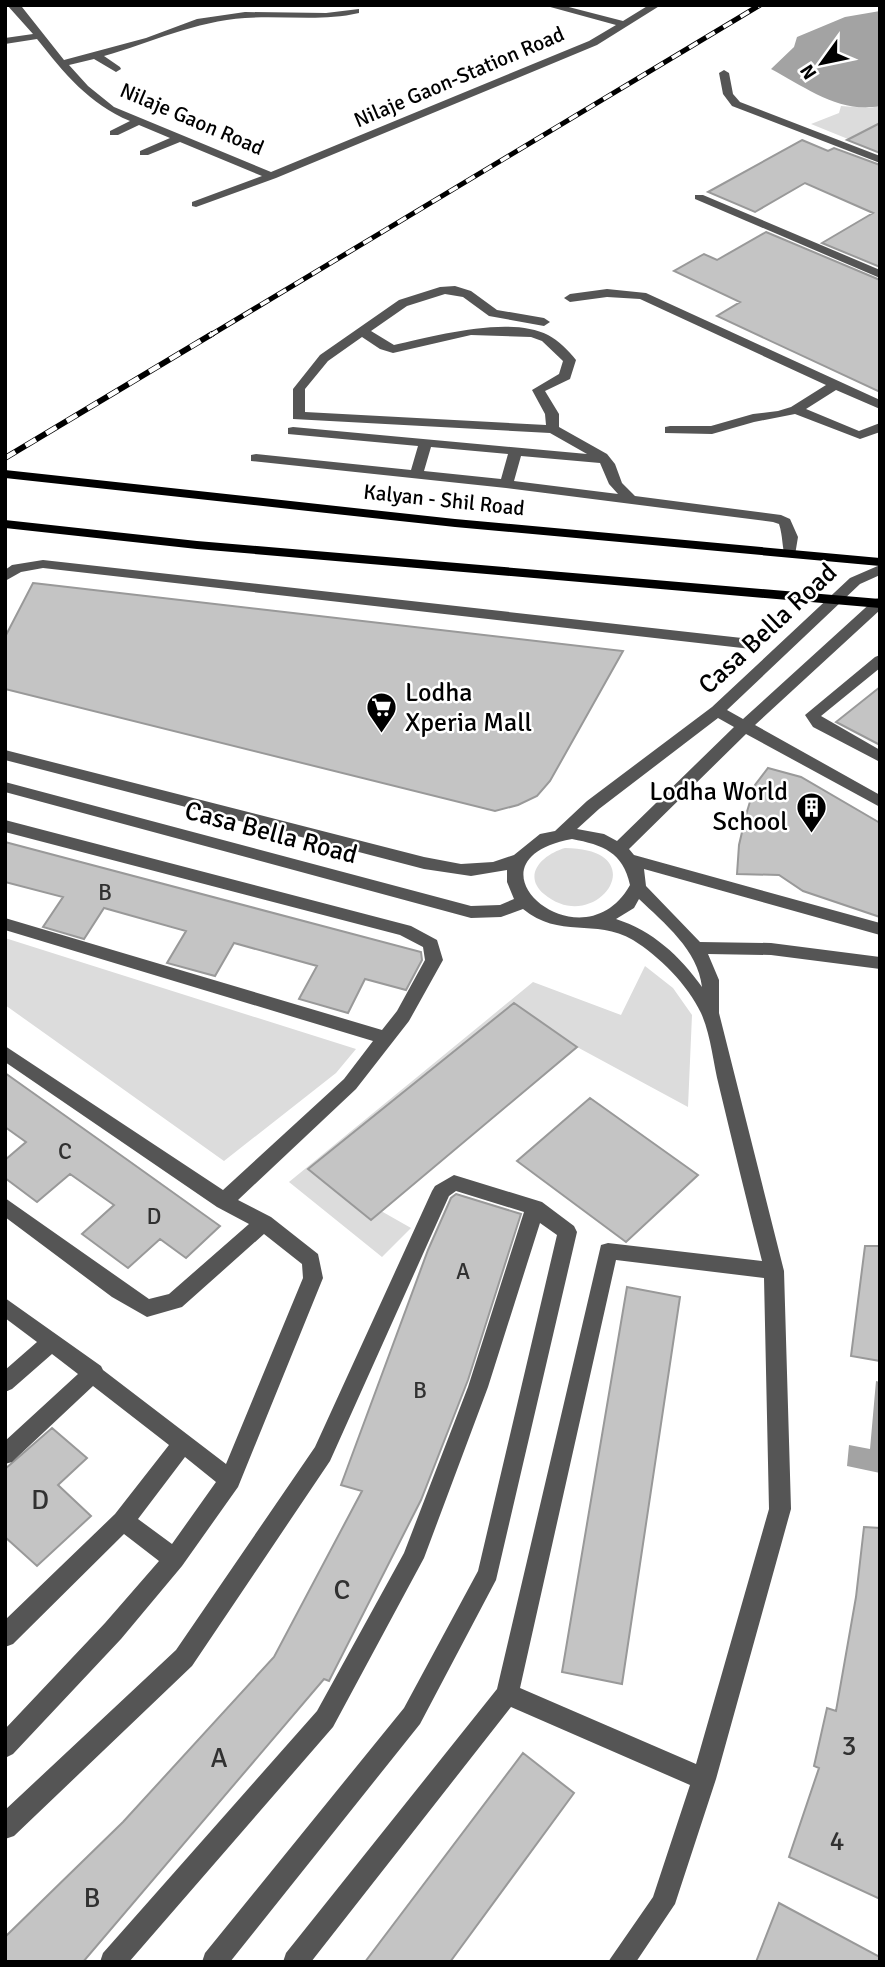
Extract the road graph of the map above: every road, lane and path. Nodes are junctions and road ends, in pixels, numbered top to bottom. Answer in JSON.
{"nodes":[{"id":1,"x":12,"y":5,"type":"edge"},
{"id":2,"x":548,"y":5,"type":"edge"},
{"id":3,"x":656,"y":5,"type":"edge"},
{"id":4,"x":355,"y":11,"type":"dead end"},
{"id":5,"x":623,"y":24,"type":"junction"},
{"id":6,"x":40,"y":36,"type":"junction"},
{"id":7,"x":5,"y":41,"type":"edge"},
{"id":8,"x":94,"y":54,"type":"junction"},
{"id":9,"x":62,"y":64,"type":"junction"},
{"id":10,"x":116,"y":69,"type":"dead end"},
{"id":11,"x":723,"y":73,"type":"dead end"},
{"id":12,"x":137,"y":122,"type":"junction"},
{"id":13,"x":114,"y":133,"type":"dead end"},
{"id":14,"x":179,"y":138,"type":"junction"},
{"id":15,"x":144,"y":153,"type":"dead end"},
{"id":16,"x":880,"y":160,"type":"edge"},
{"id":17,"x":272,"y":176,"type":"junction"},
{"id":18,"x":699,"y":197,"type":"dead end"},
{"id":19,"x":196,"y":204,"type":"dead end"},
{"id":20,"x":880,"y":274,"type":"edge"},
{"id":21,"x":570,"y":298,"type":"dead end"},
{"id":22,"x":544,"y":322,"type":"dead end"},
{"id":23,"x":362,"y":331,"type":"junction"},
{"id":24,"x":835,"y":384,"type":"junction"},
{"id":25,"x":880,"y":405,"type":"edge"},
{"id":26,"x":796,"y":410,"type":"junction"},
{"id":27,"x":298,"y":416,"type":"junction"},
{"id":28,"x":880,"y":427,"type":"edge"},
{"id":29,"x":553,"y":429,"type":"junction"},
{"id":30,"x":670,"y":430,"type":"dead end"},
{"id":31,"x":426,"y":441,"type":"junction"},
{"id":32,"x":288,"y":446,"type":"junction"},
{"id":33,"x":516,"y":451,"type":"junction"},
{"id":34,"x":257,"y":458,"type":"dead end"},
{"id":35,"x":604,"y":459,"type":"junction"},
{"id":36,"x":5,"y":474,"type":"edge"},
{"id":37,"x":416,"y":475,"type":"junction"},
{"id":38,"x":506,"y":484,"type":"junction"},
{"id":39,"x":629,"y":498,"type":"junction"},
{"id":40,"x":5,"y":524,"type":"edge"},
{"id":41,"x":790,"y":552,"type":"junction"},
{"id":42,"x":880,"y":562,"type":"edge"},
{"id":43,"x":880,"y":569,"type":"edge"},
{"id":44,"x":5,"y":577,"type":"edge"},
{"id":45,"x":880,"y":603,"type":"edge"},
{"id":46,"x":873,"y":615,"type":"edge"},
{"id":47,"x":751,"y":644,"type":"dead end"},
{"id":48,"x":880,"y":660,"type":"edge"},
{"id":49,"x":718,"y":711,"type":"junction"},
{"id":50,"x":745,"y":726,"type":"junction"},
{"id":51,"x":5,"y":755,"type":"edge"},
{"id":52,"x":880,"y":757,"type":"edge"},
{"id":53,"x":5,"y":787,"type":"edge"},
{"id":54,"x":880,"y":802,"type":"edge"},
{"id":55,"x":5,"y":826,"type":"edge"},
{"id":56,"x":561,"y":834,"type":"junction"},
{"id":57,"x":626,"y":854,"type":"junction"},
{"id":58,"x":518,"y":860,"type":"junction"},
{"id":59,"x":639,"y":888,"type":"junction"},
{"id":60,"x":525,"y":902,"type":"junction"},
{"id":61,"x":599,"y":921,"type":"junction"},
{"id":62,"x":5,"y":924,"type":"edge"},
{"id":63,"x":880,"y":929,"type":"edge"},
{"id":64,"x":694,"y":948,"type":"junction"},
{"id":65,"x":880,"y":963,"type":"edge"},
{"id":66,"x":710,"y":1013,"type":"junction"},
{"id":67,"x":386,"y":1038,"type":"junction"},
{"id":68,"x":5,"y":1053,"type":"edge"},
{"id":69,"x":224,"y":1201,"type":"junction"},
{"id":70,"x":5,"y":1206,"type":"edge"},
{"id":71,"x":535,"y":1208,"type":"junction"},
{"id":72,"x":264,"y":1223,"type":"junction"},
{"id":73,"x":774,"y":1271,"type":"junction"},
{"id":74,"x":5,"y":1306,"type":"edge"},
{"id":75,"x":51,"y":1342,"type":"junction"},
{"id":76,"x":94,"y":1373,"type":"junction"},
{"id":77,"x":5,"y":1383,"type":"edge"},
{"id":78,"x":183,"y":1443,"type":"junction"},
{"id":79,"x":5,"y":1455,"type":"edge"},
{"id":80,"x":230,"y":1480,"type":"junction"},
{"id":81,"x":123,"y":1521,"type":"junction"},
{"id":82,"x":174,"y":1559,"type":"junction"},
{"id":83,"x":5,"y":1636,"type":"edge"},
{"id":84,"x":507,"y":1694,"type":"junction"},
{"id":85,"x":5,"y":1746,"type":"edge"},
{"id":86,"x":704,"y":1779,"type":"junction"},
{"id":87,"x":5,"y":1827,"type":"edge"},
{"id":88,"x":112,"y":1962,"type":"edge"},
{"id":89,"x":214,"y":1962,"type":"edge"},
{"id":90,"x":295,"y":1962,"type":"edge"},
{"id":91,"x":620,"y":1962,"type":"edge"}],
"edges":[{"from":1,"to":6,"type":"street","name":"Nilaje Gaon Road"},
{"from":2,"to":5,"type":"street"},
{"from":3,"to":5,"type":"street","name":"Nilaje Gaon-Station Road"},
{"from":4,"to":8,"type":"street"},
{"from":5,"to":17,"type":"street","name":"Nilaje Gaon-Station Road"},
{"from":6,"to":7,"type":"street"},
{"from":6,"to":9,"type":"street","name":"Nilaje Gaon Road"},
{"from":8,"to":9,"type":"street"},
{"from":8,"to":10,"type":"street"},
{"from":9,"to":12,"type":"street","name":"Nilaje Gaon Road"},
{"from":11,"to":16,"type":"street"},
{"from":12,"to":13,"type":"street"},
{"from":12,"to":14,"type":"street","name":"Nilaje Gaon Road"},
{"from":14,"to":15,"type":"street"},
{"from":14,"to":17,"type":"street","name":"Nilaje Gaon Road"},
{"from":17,"to":19,"type":"street","name":"Nilaje Gaon-Station Road"},
{"from":18,"to":20,"type":"street"},
{"from":21,"to":24,"type":"street"},
{"from":22,"to":23,"type":"street"},
{"from":23,"to":27,"type":"street"},
{"from":23,"to":29,"type":"street"},
{"from":24,"to":25,"type":"street"},
{"from":24,"to":26,"type":"street"},
{"from":26,"to":28,"type":"street"},
{"from":26,"to":30,"type":"street"},
{"from":27,"to":29,"type":"street"},
{"from":27,"to":32,"type":"street"},
{"from":29,"to":35,"type":"street"},
{"from":31,"to":32,"type":"street"},
{"from":31,"to":33,"type":"street"},
{"from":31,"to":37,"type":"street"},
{"from":32,"to":34,"type":"street"},
{"from":32,"to":37,"type":"street"},
{"from":33,"to":35,"type":"street"},
{"from":33,"to":38,"type":"street"},
{"from":35,"to":39,"type":"street"},
{"from":36,"to":41,"type":"main road","name":"Kalyan - Shil Road"},
{"from":37,"to":38,"type":"street"},
{"from":38,"to":39,"type":"street"},
{"from":39,"to":41,"type":"street"},
{"from":40,"to":45,"type":"main road"},
{"from":41,"to":42,"type":"main road","name":"Kalyan - Shil Road"},
{"from":43,"to":49,"type":"street","name":"Casa Bella Road"},
{"from":44,"to":47,"type":"street"},
{"from":45,"to":46,"type":"street","name":"Casa Bella Road"},
{"from":46,"to":50,"type":"street","name":"Casa Bella Road"},
{"from":48,"to":52,"type":"street"},
{"from":49,"to":50,"type":"street"},
{"from":49,"to":56,"type":"street","name":"Casa Bella Road"},
{"from":50,"to":54,"type":"street"},
{"from":50,"to":57,"type":"street","name":"Casa Bella Road"},
{"from":51,"to":58,"type":"street","name":"Casa Bella Road"},
{"from":53,"to":60,"type":"street","name":"Casa Bella Road"},
{"from":55,"to":67,"type":"street"},
{"from":56,"to":57,"type":"street","name":"Casa Bella Road"},
{"from":56,"to":58,"type":"street","name":"Casa Bella Road"},
{"from":57,"to":59,"type":"street"},
{"from":57,"to":63,"type":"street"},
{"from":58,"to":60,"type":"street"},
{"from":59,"to":61,"type":"street"},
{"from":59,"to":64,"type":"street"},
{"from":60,"to":61,"type":"street"},
{"from":61,"to":66,"type":"street"},
{"from":62,"to":67,"type":"street"},
{"from":64,"to":65,"type":"street"},
{"from":64,"to":66,"type":"street"},
{"from":66,"to":73,"type":"street"},
{"from":67,"to":69,"type":"street"},
{"from":68,"to":69,"type":"street"},
{"from":69,"to":72,"type":"street"},
{"from":70,"to":72,"type":"street"},
{"from":71,"to":87,"type":"street"},
{"from":71,"to":88,"type":"street"},
{"from":71,"to":89,"type":"street"},
{"from":72,"to":80,"type":"street"},
{"from":73,"to":84,"type":"street"},
{"from":73,"to":86,"type":"street"},
{"from":74,"to":75,"type":"street"},
{"from":75,"to":76,"type":"street"},
{"from":75,"to":77,"type":"street"},
{"from":76,"to":78,"type":"street"},
{"from":76,"to":79,"type":"street"},
{"from":78,"to":80,"type":"street"},
{"from":78,"to":81,"type":"street"},
{"from":80,"to":82,"type":"street"},
{"from":81,"to":82,"type":"street"},
{"from":81,"to":83,"type":"street"},
{"from":82,"to":85,"type":"street"},
{"from":84,"to":86,"type":"street"},
{"from":84,"to":90,"type":"street"},
{"from":86,"to":91,"type":"street"}]}
